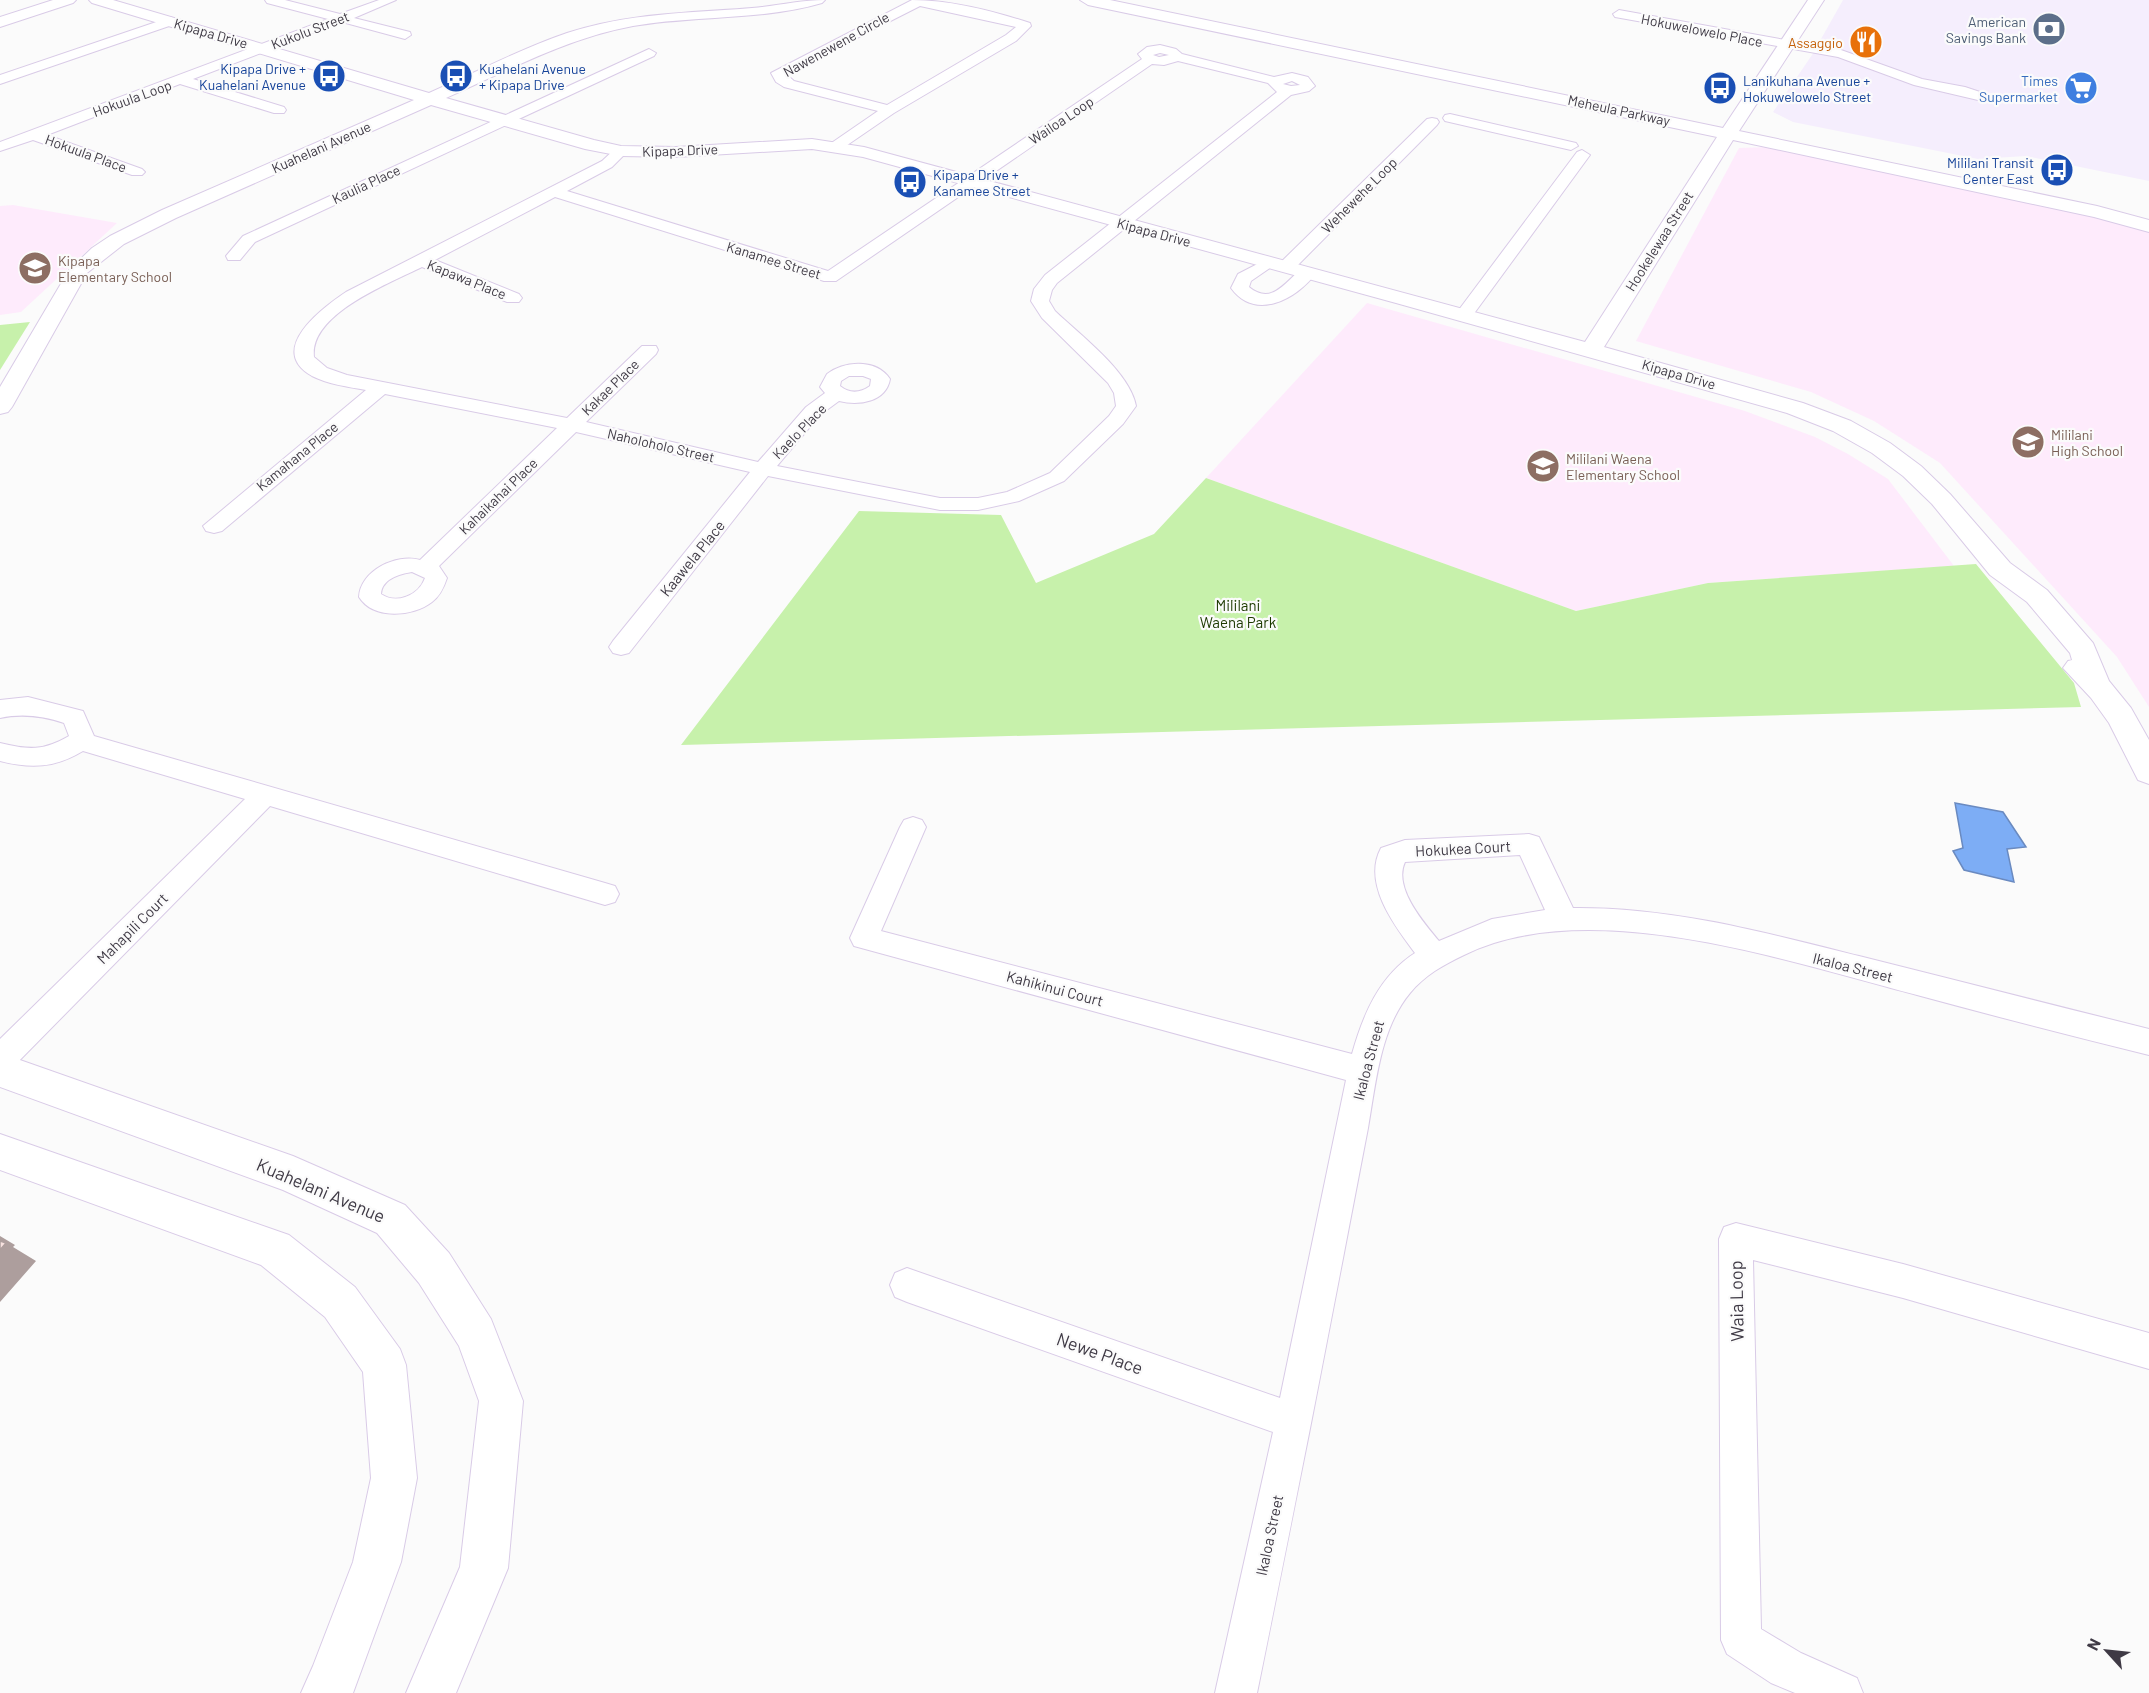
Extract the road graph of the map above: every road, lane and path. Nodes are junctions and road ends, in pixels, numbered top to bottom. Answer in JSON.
{"nodes":[{"id":1,"x":68,"y":0,"type":"edge"},
{"id":2,"x":97,"y":0,"type":"edge"},
{"id":3,"x":271,"y":0,"type":"edge"},
{"id":4,"x":390,"y":0,"type":"edge"},
{"id":5,"x":785,"y":0,"type":"edge"},
{"id":6,"x":818,"y":0,"type":"edge"},
{"id":7,"x":1088,"y":0,"type":"edge"},
{"id":8,"x":1150,"y":0,"type":"edge"},
{"id":9,"x":1816,"y":0,"type":"edge"},
{"id":10,"x":726,"y":13,"type":"junction"},
{"id":11,"x":1619,"y":14,"type":"dead end"},
{"id":12,"x":342,"y":18,"type":"junction"},
{"id":13,"x":1,"y":21,"type":"edge"},
{"id":14,"x":171,"y":21,"type":"junction"},
{"id":15,"x":405,"y":35,"type":"dead end"},
{"id":16,"x":1786,"y":45,"type":"junction"},
{"id":17,"x":263,"y":48,"type":"junction"},
{"id":18,"x":649,"y":53,"type":"dead end"},
{"id":19,"x":0,"y":80,"type":"edge"},
{"id":20,"x":181,"y":80,"type":"junction"},
{"id":21,"x":430,"y":99,"type":"junction"},
{"id":22,"x":279,"y":110,"type":"dead end"},
{"id":23,"x":889,"y":110,"type":"junction"},
{"id":24,"x":504,"y":120,"type":"junction"},
{"id":25,"x":1733,"y":127,"type":"junction"},
{"id":26,"x":34,"y":135,"type":"junction"},
{"id":27,"x":0,"y":147,"type":"edge"},
{"id":28,"x":835,"y":147,"type":"junction"},
{"id":29,"x":621,"y":151,"type":"junction"},
{"id":30,"x":138,"y":172,"type":"dead end"},
{"id":31,"x":972,"y":180,"type":"junction"},
{"id":32,"x":555,"y":192,"type":"junction"},
{"id":33,"x":2149,"y":209,"type":"edge"},
{"id":34,"x":1121,"y":223,"type":"junction"},
{"id":35,"x":2149,"y":226,"type":"edge"},
{"id":36,"x":234,"y":256,"type":"dead end"},
{"id":37,"x":420,"y":260,"type":"junction"},
{"id":38,"x":1278,"y":265,"type":"junction"},
{"id":39,"x":1307,"y":273,"type":"junction"},
{"id":40,"x":513,"y":298,"type":"dead end"},
{"id":41,"x":1464,"y":315,"type":"junction"},
{"id":42,"x":650,"y":350,"type":"dead end"},
{"id":43,"x":1591,"y":350,"type":"junction"},
{"id":44,"x":381,"y":388,"type":"junction"},
{"id":45,"x":836,"y":394,"type":"dead end"},
{"id":46,"x":0,"y":407,"type":"edge"},
{"id":47,"x":571,"y":425,"type":"junction"},
{"id":48,"x":764,"y":469,"type":"junction"},
{"id":49,"x":214,"y":526,"type":"dead end"},
{"id":50,"x":425,"y":567,"type":"dead end"},
{"id":51,"x":621,"y":646,"type":"dead end"},
{"id":52,"x":0,"y":709,"type":"edge"},
{"id":53,"x":80,"y":741,"type":"junction"},
{"id":54,"x":0,"y":752,"type":"edge"},
{"id":55,"x":2149,"y":772,"type":"edge"},
{"id":56,"x":264,"y":796,"type":"junction"},
{"id":57,"x":913,"y":827,"type":"dead end"},
{"id":58,"x":605,"y":894,"type":"dead end"},
{"id":59,"x":1564,"y":920,"type":"junction"},
{"id":60,"x":1434,"y":956,"type":"junction"},
{"id":61,"x":2149,"y":1042,"type":"edge"},
{"id":62,"x":0,"y":1059,"type":"edge"},
{"id":63,"x":0,"y":1070,"type":"edge"},
{"id":64,"x":1363,"y":1071,"type":"junction"},
{"id":65,"x":0,"y":1152,"type":"edge"},
{"id":66,"x":907,"y":1285,"type":"dead end"},
{"id":67,"x":2149,"y":1352,"type":"edge"},
{"id":68,"x":1294,"y":1421,"type":"junction"},
{"id":69,"x":326,"y":1693,"type":"edge"},
{"id":70,"x":431,"y":1693,"type":"edge"},
{"id":71,"x":1236,"y":1693,"type":"edge"},
{"id":72,"x":1842,"y":1693,"type":"edge"}],
"edges":[{"from":1,"to":13,"type":"street"},
{"from":2,"to":14,"type":"street","name":"Kipapa Drive"},
{"from":3,"to":12,"type":"street"},
{"from":4,"to":12,"type":"street","name":"Kukolu Street"},
{"from":5,"to":10,"type":"street","name":"Kuahelani Avenue"},
{"from":6,"to":10,"type":"street","name":"Kuahelani Avenue"},
{"from":7,"to":25,"type":"street","name":"Meheula Parkway"},
{"from":8,"to":25,"type":"street","name":"Meheula Parkway"},
{"from":9,"to":16,"type":"street","name":"Hookelewaa Street"},
{"from":10,"to":21,"type":"street","name":"Kuahelani Avenue"},
{"from":11,"to":16,"type":"street","name":"Hokuwelowelo Place"},
{"from":12,"to":15,"type":"street"},
{"from":12,"to":17,"type":"street","name":"Kukolu Street"},
{"from":14,"to":17,"type":"street","name":"Kipapa Drive"},
{"from":14,"to":19,"type":"street"},
{"from":16,"to":16,"type":"street","name":"Hokuwelowelo Place"},
{"from":16,"to":25,"type":"street","name":"Hookelewaa Street"},
{"from":17,"to":20,"type":"street","name":"Hokuula Loop"},
{"from":17,"to":21,"type":"street","name":"Kipapa Drive"},
{"from":18,"to":24,"type":"street","name":"Kaulia Place"},
{"from":20,"to":22,"type":"street"},
{"from":20,"to":26,"type":"street","name":"Hokuula Loop"},
{"from":21,"to":24,"type":"street","name":"Kipapa Drive"},
{"from":21,"to":46,"type":"street","name":"Kuahelani Avenue"},
{"from":23,"to":23,"type":"street","name":"Nawenewene Circle"},
{"from":23,"to":28,"type":"street","name":"Nawenewene Circle"},
{"from":24,"to":29,"type":"street","name":"Kipapa Drive"},
{"from":24,"to":36,"type":"street","name":"Kaulia Place"},
{"from":25,"to":33,"type":"street","name":"Meheula Parkway"},
{"from":25,"to":35,"type":"street","name":"Meheula Parkway"},
{"from":25,"to":43,"type":"street","name":"Hookelewaa Street"},
{"from":26,"to":27,"type":"street","name":"Hokuula Loop"},
{"from":26,"to":30,"type":"street","name":"Hokuula Place"},
{"from":28,"to":29,"type":"street","name":"Kipapa Drive"},
{"from":28,"to":31,"type":"street","name":"Kipapa Drive"},
{"from":29,"to":32,"type":"street","name":"Naholoholo Street"},
{"from":31,"to":32,"type":"street","name":"Kanamee Street"},
{"from":31,"to":34,"type":"street","name":"Kipapa Drive"},
{"from":31,"to":34,"type":"street","name":"Wailoa Loop"},
{"from":32,"to":37,"type":"street","name":"Naholoholo Street"},
{"from":34,"to":38,"type":"street","name":"Kipapa Drive"},
{"from":34,"to":48,"type":"street","name":"Naholoholo Street"},
{"from":37,"to":40,"type":"street","name":"Kapawa Place"},
{"from":37,"to":44,"type":"street","name":"Naholoholo Street"},
{"from":38,"to":39,"type":"street","name":"Kipapa Drive"},
{"from":38,"to":39,"type":"street"},
{"from":38,"to":41,"type":"street","name":"Wehewehe Loop"},
{"from":39,"to":41,"type":"street","name":"Kipapa Drive"},
{"from":41,"to":43,"type":"street","name":"Kipapa Drive"},
{"from":42,"to":47,"type":"street","name":"Kakae Place"},
{"from":43,"to":55,"type":"street","name":"Kipapa Drive"},
{"from":44,"to":47,"type":"street","name":"Naholoholo Street"},
{"from":44,"to":49,"type":"street","name":"Kamahana Place"},
{"from":45,"to":48,"type":"street","name":"Kaelo Place"},
{"from":47,"to":48,"type":"street","name":"Naholoholo Street"},
{"from":47,"to":50,"type":"street","name":"Kahaikahai Place"},
{"from":48,"to":51,"type":"street","name":"Kaawela Place"},
{"from":52,"to":53,"type":"street"},
{"from":53,"to":54,"type":"street"},
{"from":53,"to":56,"type":"street"},
{"from":56,"to":58,"type":"street"},
{"from":56,"to":62,"type":"street","name":"Mahapili Court"},
{"from":57,"to":64,"type":"street","name":"Kahikinui Court"},
{"from":59,"to":60,"type":"street","name":"Ikaloa Street"},
{"from":59,"to":60,"type":"street","name":"Hokukea Court"},
{"from":59,"to":61,"type":"street","name":"Ikaloa Street"},
{"from":60,"to":64,"type":"street","name":"Ikaloa Street"},
{"from":63,"to":70,"type":"street","name":"Kuahelani Avenue"},
{"from":64,"to":68,"type":"street","name":"Ikaloa Street"},
{"from":65,"to":69,"type":"street"},
{"from":66,"to":68,"type":"street","name":"Newe Place"},
{"from":67,"to":72,"type":"street","name":"Waia Loop"},
{"from":68,"to":71,"type":"street","name":"Ikaloa Street"}]}
